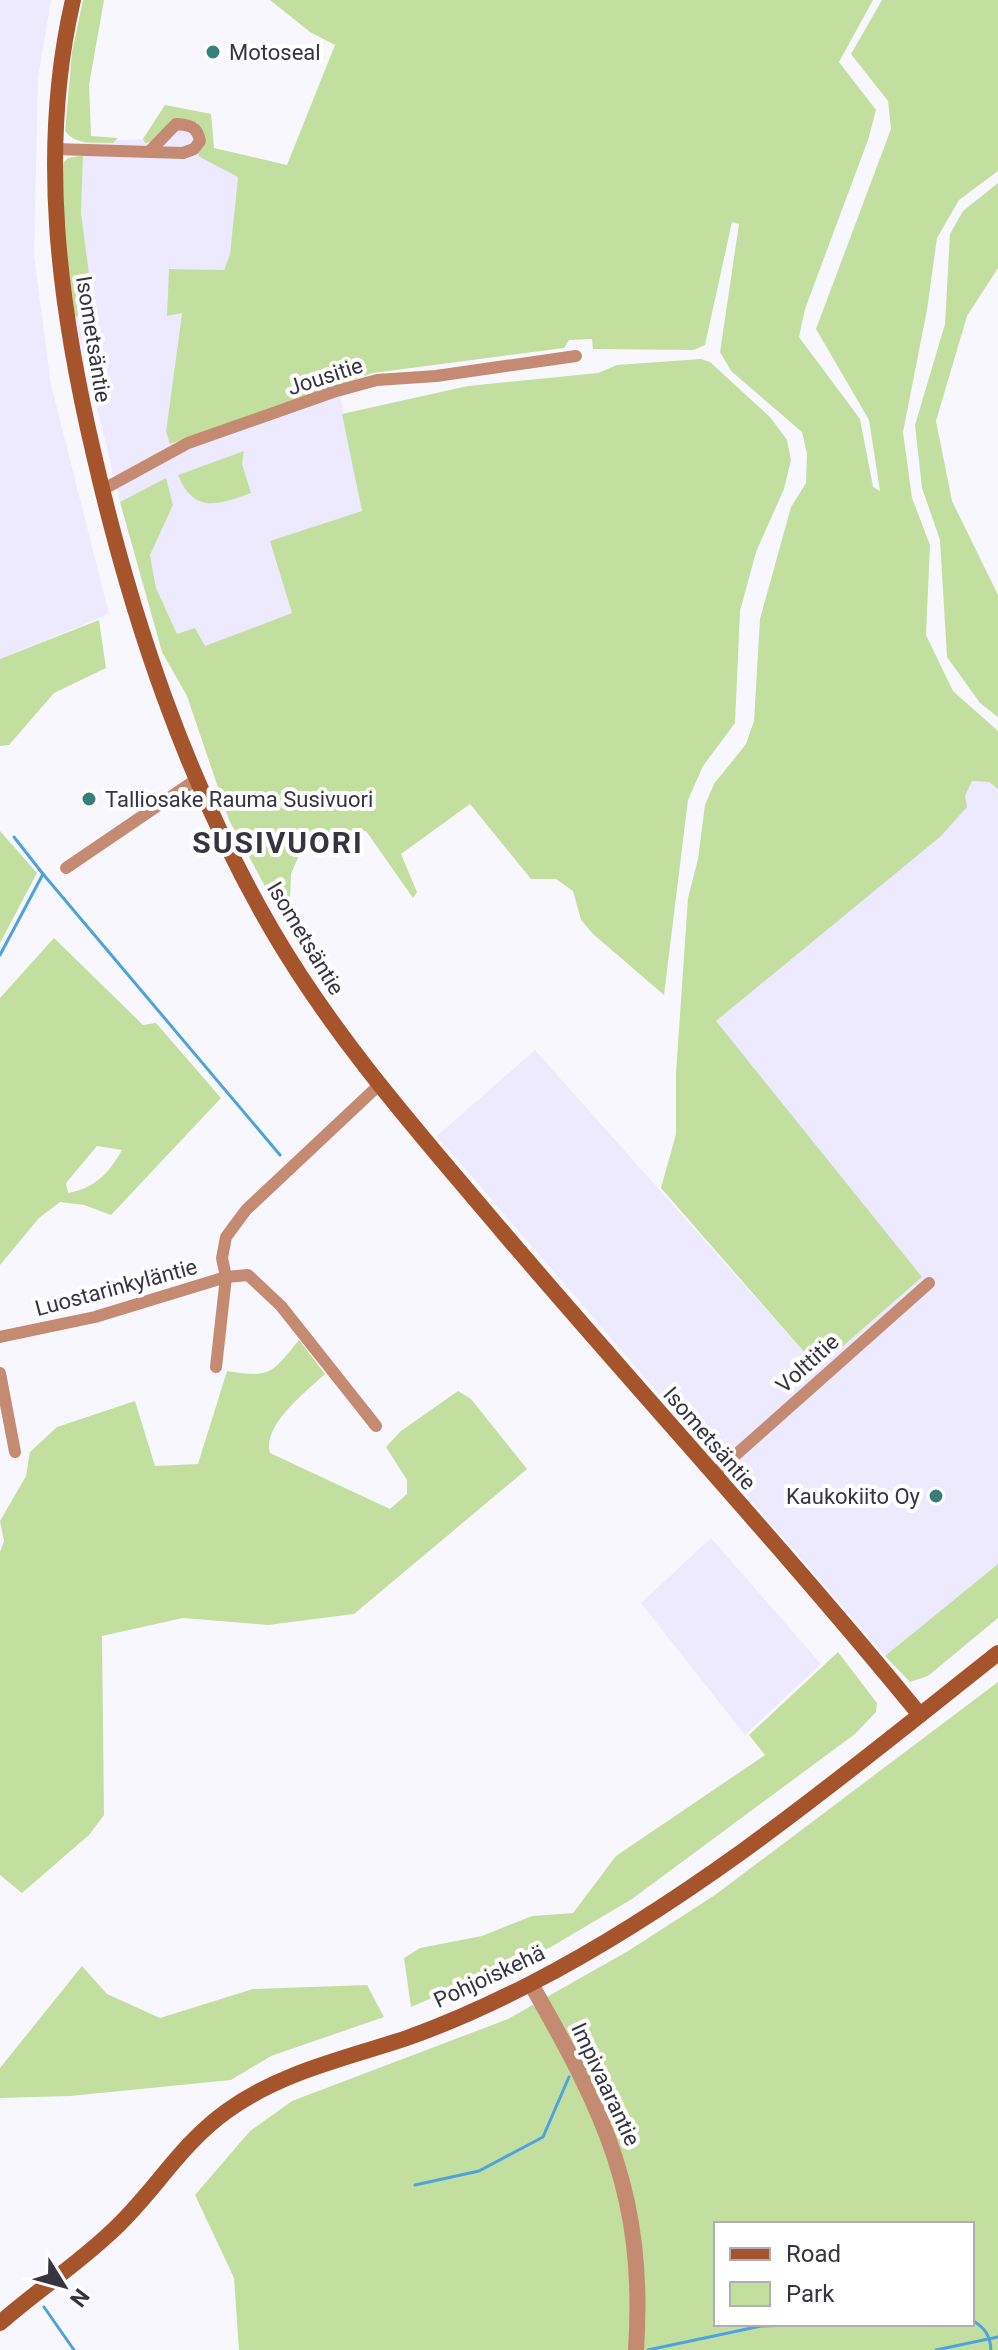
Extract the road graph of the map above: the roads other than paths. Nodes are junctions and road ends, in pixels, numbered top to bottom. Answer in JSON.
{"nodes":[{"id":1,"x":73,"y":0,"type":"edge"},
{"id":2,"x":55,"y":149,"type":"junction"},
{"id":3,"x":150,"y":151,"type":"dead end"},
{"id":4,"x":576,"y":356,"type":"dead end"},
{"id":5,"x":102,"y":490,"type":"junction"},
{"id":6,"x":197,"y":779,"type":"junction"},
{"id":7,"x":66,"y":868,"type":"dead end"},
{"id":8,"x":378,"y":1086,"type":"junction"},
{"id":9,"x":226,"y":1277,"type":"junction"},
{"id":10,"x":929,"y":1283,"type":"dead end"},
{"id":11,"x":0,"y":1337,"type":"edge"},
{"id":12,"x":216,"y":1367,"type":"dead end"},
{"id":13,"x":0,"y":1373,"type":"edge"},
{"id":14,"x":376,"y":1426,"type":"dead end"},
{"id":15,"x":15,"y":1452,"type":"dead end"},
{"id":16,"x":713,"y":1475,"type":"junction"},
{"id":17,"x":998,"y":1653,"type":"edge"},
{"id":18,"x":920,"y":1715,"type":"junction"},
{"id":19,"x":531,"y":1984,"type":"junction"},
{"id":20,"x":0,"y":2323,"type":"edge"},
{"id":21,"x":636,"y":2350,"type":"edge"}],
"edges":[{"from":1,"to":2,"type":"main road","name":"Isometsäntie"},
{"from":2,"to":3,"type":"street"},
{"from":2,"to":5,"type":"main road","name":"Isometsäntie"},
{"from":4,"to":5,"type":"street","name":"Jousitie"},
{"from":5,"to":6,"type":"main road","name":"Isometsäntie"},
{"from":6,"to":7,"type":"street"},
{"from":6,"to":8,"type":"main road","name":"Isometsäntie"},
{"from":8,"to":9,"type":"street","name":"Luostarinkyläntie"},
{"from":8,"to":16,"type":"main road","name":"Isometsäntie"},
{"from":9,"to":11,"type":"street","name":"Luostarinkyläntie"},
{"from":9,"to":12,"type":"street"},
{"from":9,"to":14,"type":"street"},
{"from":10,"to":16,"type":"street","name":"Volttitie"},
{"from":13,"to":15,"type":"street"},
{"from":16,"to":18,"type":"main road","name":"Isometsäntie"},
{"from":17,"to":18,"type":"main road","name":"Pohjoiskehä"},
{"from":18,"to":19,"type":"main road","name":"Pohjoiskehä"},
{"from":19,"to":20,"type":"main road","name":"Pohjoiskehä"},
{"from":19,"to":21,"type":"street","name":"Impivaarantie"}]}
